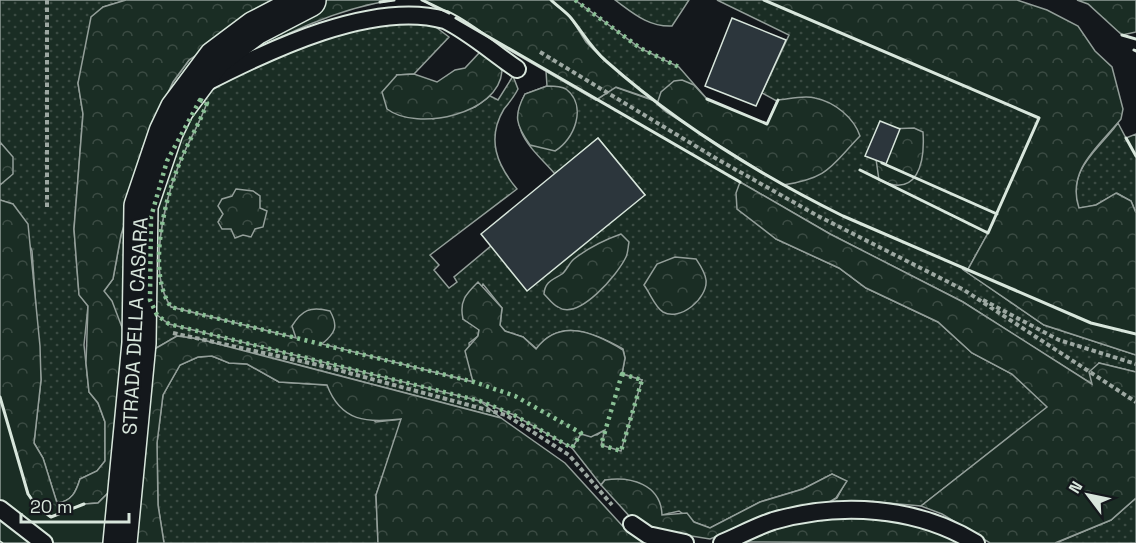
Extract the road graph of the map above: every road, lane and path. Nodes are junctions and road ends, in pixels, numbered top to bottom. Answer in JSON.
{"nodes":[{"id":1,"x":47,"y":0,"type":"edge"},
{"id":2,"x":309,"y":0,"type":"edge"},
{"id":3,"x":531,"y":47,"type":"dead end"},
{"id":4,"x":517,"y":69,"type":"dead end"},
{"id":5,"x":189,"y":91,"type":"junction"},
{"id":6,"x":47,"y":209,"type":"dead end"},
{"id":7,"x":964,"y":290,"type":"junction"},
{"id":8,"x":139,"y":343,"type":"junction"},
{"id":9,"x":1136,"y":364,"type":"edge"},
{"id":10,"x":1136,"y":402,"type":"edge"},
{"id":11,"x":0,"y":508,"type":"edge"},
{"id":12,"x":632,"y":524,"type":"joint"},
{"id":13,"x":44,"y":543,"type":"edge"},
{"id":14,"x":120,"y":543,"type":"edge"},
{"id":15,"x":685,"y":543,"type":"edge"},
{"id":16,"x":722,"y":543,"type":"edge"},
{"id":17,"x":976,"y":543,"type":"edge"}],
"edges":[{"from":1,"to":6,"type":"path"},
{"from":2,"to":5,"type":"street","name":"STRADA DELLA CASARA"},
{"from":3,"to":7,"type":"path"},
{"from":4,"to":5,"type":"lane"},
{"from":5,"to":8,"type":"street","name":"STRADA DELLA CASARA"},
{"from":7,"to":9,"type":"path"},
{"from":7,"to":10,"type":"path"},
{"from":8,"to":12,"type":"path"},
{"from":8,"to":14,"type":"street","name":"STRADA DELLA CASARA"},
{"from":11,"to":13,"type":"lane"},
{"from":12,"to":15,"type":"lane"},
{"from":16,"to":17,"type":"lane"}]}
